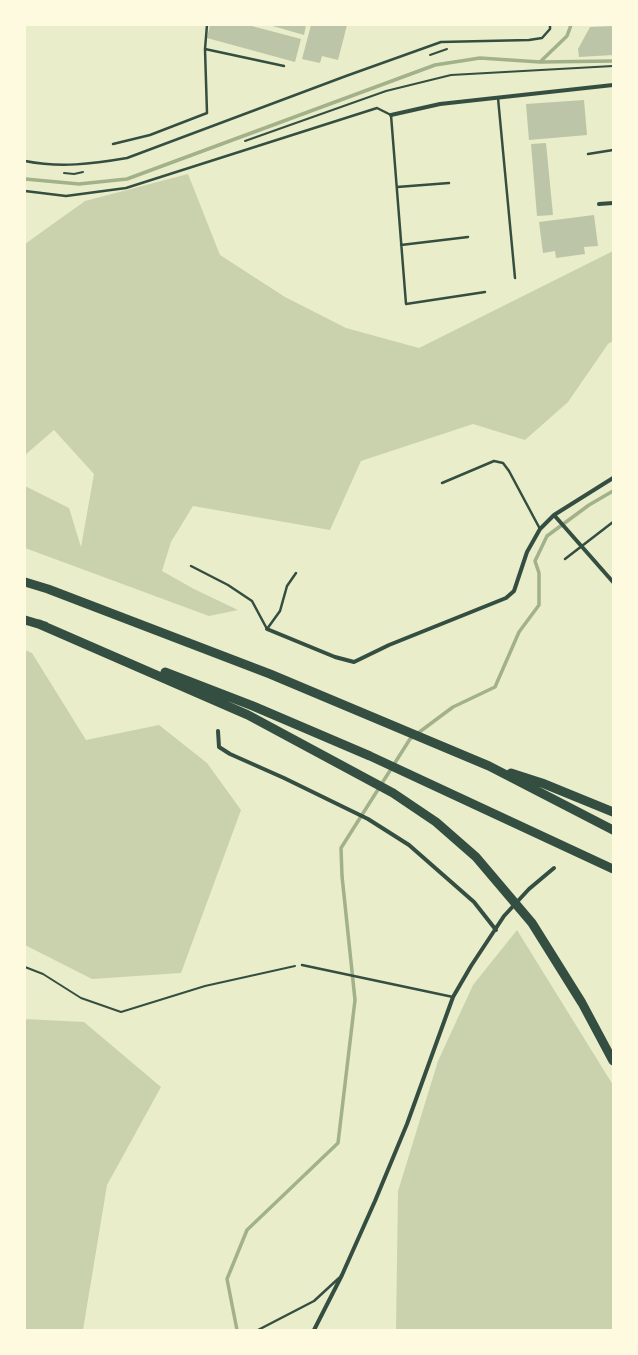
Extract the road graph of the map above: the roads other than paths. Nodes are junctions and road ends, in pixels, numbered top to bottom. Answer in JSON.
{"nodes":[{"id":1,"x":207,"y":25,"type":"edge"},
{"id":2,"x":550,"y":25,"type":"edge"},
{"id":3,"x":205,"y":49,"type":"junction"},
{"id":4,"x":284,"y":66,"type":"dead end"},
{"id":5,"x":613,"y":85,"type":"edge"},
{"id":6,"x":498,"y":98,"type":"junction"},
{"id":7,"x":391,"y":115,"type":"junction"},
{"id":8,"x":113,"y":144,"type":"dead end"},
{"id":9,"x":613,"y":150,"type":"edge"},
{"id":10,"x":588,"y":154,"type":"dead end"},
{"id":11,"x":25,"y":162,"type":"edge"},
{"id":12,"x":449,"y":183,"type":"dead end"},
{"id":13,"x":397,"y":187,"type":"junction"},
{"id":14,"x":25,"y":190,"type":"edge"},
{"id":15,"x":613,"y":203,"type":"edge"},
{"id":16,"x":599,"y":204,"type":"dead end"},
{"id":17,"x":468,"y":237,"type":"dead end"},
{"id":18,"x":401,"y":245,"type":"junction"},
{"id":19,"x":514,"y":278,"type":"dead end"},
{"id":20,"x":485,"y":292,"type":"dead end"},
{"id":21,"x":613,"y":478,"type":"edge"},
{"id":22,"x":442,"y":483,"type":"dead end"},
{"id":23,"x":554,"y":515,"type":"junction"},
{"id":24,"x":613,"y":522,"type":"edge"},
{"id":25,"x":540,"y":529,"type":"junction"},
{"id":26,"x":581,"y":546,"type":"junction"},
{"id":27,"x":565,"y":559,"type":"dead end"},
{"id":28,"x":191,"y":566,"type":"dead end"},
{"id":29,"x":296,"y":573,"type":"dead end"},
{"id":30,"x":25,"y":582,"type":"edge"},
{"id":31,"x":613,"y":582,"type":"edge"},
{"id":32,"x":25,"y":620,"type":"edge"},
{"id":33,"x":39,"y":624,"type":"junction"},
{"id":34,"x":267,"y":629,"type":"junction"},
{"id":35,"x":218,"y":731,"type":"dead end"},
{"id":36,"x":489,"y":766,"type":"junction"},
{"id":37,"x":613,"y":812,"type":"edge"},
{"id":38,"x":613,"y":830,"type":"edge"},
{"id":39,"x":554,"y":868,"type":"dead end"},
{"id":40,"x":613,"y":869,"type":"edge"},
{"id":41,"x":496,"y":930,"type":"junction"},
{"id":42,"x":302,"y":964,"type":"road end"},
{"id":43,"x":453,"y":997,"type":"junction"},
{"id":44,"x":613,"y":1061,"type":"edge"},
{"id":45,"x":342,"y":1275,"type":"junction"},
{"id":46,"x":258,"y":1330,"type":"edge"},
{"id":47,"x":314,"y":1330,"type":"edge"}],
"edges":[{"from":1,"to":3,"type":"lane"},
{"from":2,"to":11,"type":"lane"},
{"from":3,"to":4,"type":"lane"},
{"from":3,"to":8,"type":"lane"},
{"from":5,"to":6,"type":"street"},
{"from":6,"to":7,"type":"street"},
{"from":6,"to":19,"type":"lane"},
{"from":7,"to":13,"type":"lane"},
{"from":7,"to":14,"type":"lane"},
{"from":9,"to":10,"type":"lane"},
{"from":12,"to":13,"type":"lane"},
{"from":13,"to":18,"type":"lane"},
{"from":15,"to":16,"type":"street"},
{"from":17,"to":18,"type":"lane"},
{"from":18,"to":20,"type":"lane"},
{"from":21,"to":23,"type":"street"},
{"from":22,"to":25,"type":"lane"},
{"from":23,"to":25,"type":"street"},
{"from":23,"to":26,"type":"street"},
{"from":24,"to":26,"type":"lane"},
{"from":25,"to":34,"type":"street"},
{"from":26,"to":27,"type":"lane"},
{"from":26,"to":31,"type":"street"},
{"from":28,"to":34,"type":"lane"},
{"from":29,"to":34,"type":"lane"},
{"from":30,"to":36,"type":"highway"},
{"from":32,"to":33,"type":"highway"},
{"from":33,"to":40,"type":"highway"},
{"from":33,"to":44,"type":"highway"},
{"from":35,"to":41,"type":"street"},
{"from":36,"to":37,"type":"highway"},
{"from":36,"to":38,"type":"highway"},
{"from":39,"to":41,"type":"street"},
{"from":41,"to":43,"type":"street"},
{"from":42,"to":43,"type":"lane"},
{"from":43,"to":45,"type":"street"},
{"from":45,"to":46,"type":"lane"},
{"from":45,"to":47,"type":"street"}]}
